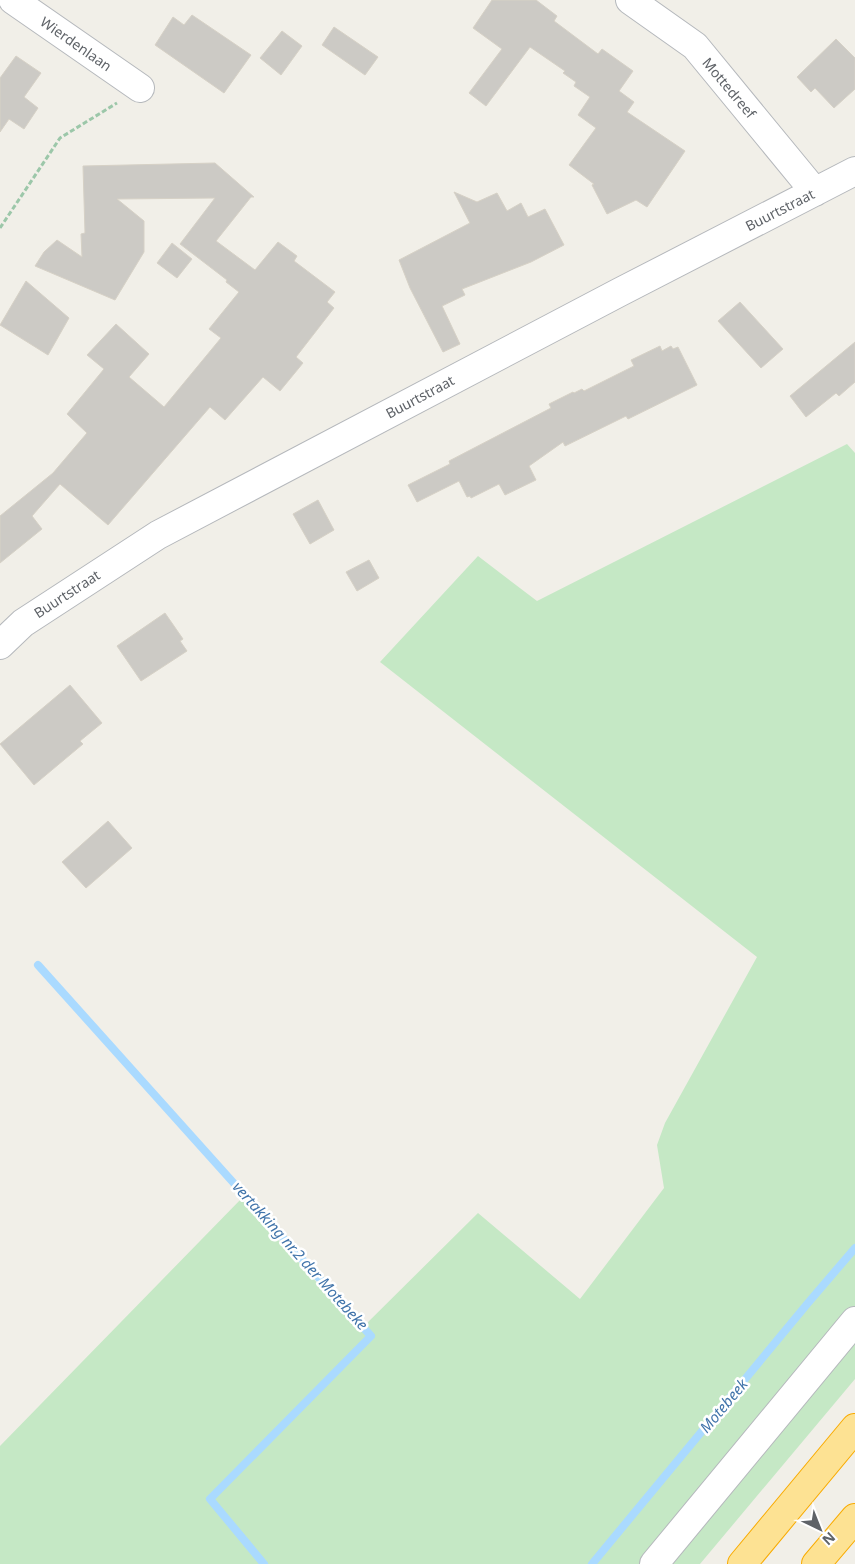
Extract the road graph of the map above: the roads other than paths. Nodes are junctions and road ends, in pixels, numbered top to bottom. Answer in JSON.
{"nodes":[{"id":1,"x":13,"y":0,"type":"edge"},
{"id":2,"x":630,"y":0,"type":"edge"},
{"id":3,"x":140,"y":88,"type":"road end"},
{"id":4,"x":855,"y":171,"type":"edge"},
{"id":5,"x":815,"y":192,"type":"junction"},
{"id":6,"x":0,"y":645,"type":"edge"},
{"id":7,"x":855,"y":1321,"type":"edge"},
{"id":8,"x":855,"y":1428,"type":"edge"},
{"id":9,"x":855,"y":1518,"type":"edge"},
{"id":10,"x":654,"y":1564,"type":"edge"},
{"id":11,"x":742,"y":1564,"type":"edge"},
{"id":12,"x":816,"y":1564,"type":"edge"}],
"edges":[{"from":1,"to":3,"type":"street","name":"Wierdenlaan"},
{"from":2,"to":5,"type":"street","name":"Mottedreef"},
{"from":4,"to":5,"type":"street","name":"Buurtstraat"},
{"from":5,"to":6,"type":"street","name":"Buurtstraat"},
{"from":7,"to":10,"type":"street"},
{"from":8,"to":11,"type":"highway"},
{"from":9,"to":12,"type":"highway"}]}
